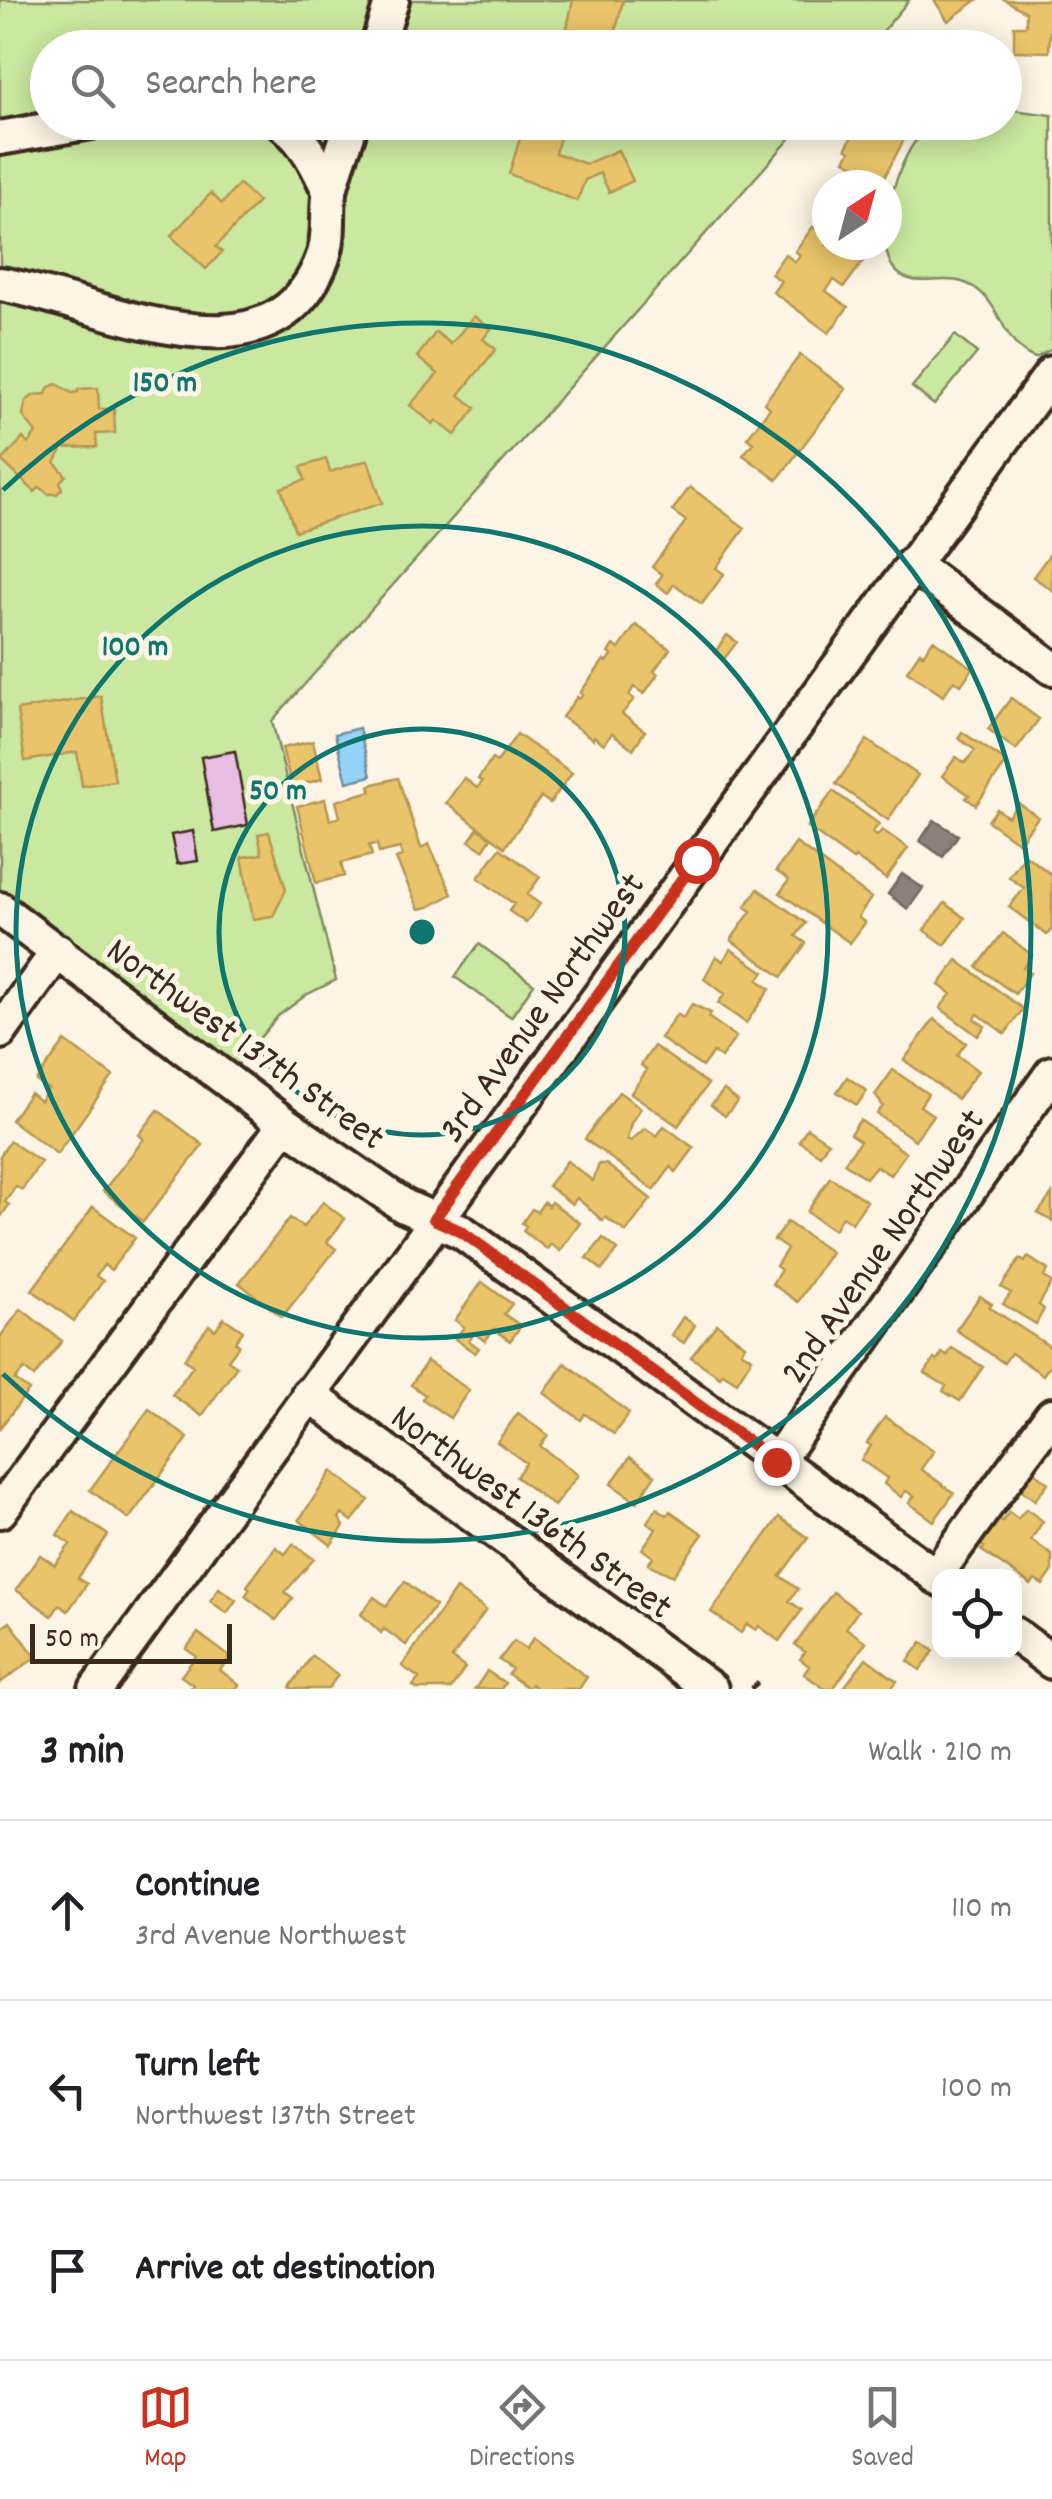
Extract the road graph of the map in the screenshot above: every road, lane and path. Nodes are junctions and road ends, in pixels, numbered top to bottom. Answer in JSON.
{"nodes":[{"id":1,"x":392,"y":0,"type":"edge"},
{"id":2,"x":383,"y":30,"type":"edge"},
{"id":3,"x":30,"y":133,"type":"edge"},
{"id":4,"x":0,"y":138,"type":"edge"},
{"id":5,"x":300,"y":140,"type":"edge"},
{"id":6,"x":346,"y":140,"type":"edge"},
{"id":7,"x":330,"y":193,"type":"junction"},
{"id":8,"x":0,"y":284,"type":"edge"},
{"id":9,"x":1052,"y":373,"type":"edge"},
{"id":10,"x":912,"y":564,"type":"junction"},
{"id":11,"x":1052,"y":668,"type":"edge"},
{"id":12,"x":0,"y":908,"type":"edge"},
{"id":13,"x":58,"y":952,"type":"junction"},
{"id":14,"x":0,"y":1032,"type":"edge"},
{"id":15,"x":1052,"y":1073,"type":"edge"},
{"id":16,"x":286,"y":1124,"type":"junction"},
{"id":17,"x":434,"y":1219,"type":"junction"},
{"id":18,"x":308,"y":1394,"type":"junction"},
{"id":19,"x":1052,"y":1415,"type":"edge"},
{"id":20,"x":776,"y":1462,"type":"junction"},
{"id":21,"x":0,"y":1511,"type":"edge"},
{"id":22,"x":943,"y":1569,"type":"edge"},
{"id":23,"x":932,"y":1574,"type":"edge"},
{"id":24,"x":1022,"y":1640,"type":"edge"},
{"id":25,"x":1052,"y":1662,"type":"edge"},
{"id":26,"x":758,"y":1683,"type":"dead end"},
{"id":27,"x":96,"y":1689,"type":"edge"},
{"id":28,"x":711,"y":1689,"type":"edge"},
{"id":29,"x":752,"y":1689,"type":"edge"}],
"edges":[{"from":1,"to":2,"type":"street"},
{"from":3,"to":4,"type":"street"},
{"from":5,"to":7,"type":"street"},
{"from":6,"to":7,"type":"street"},
{"from":7,"to":8,"type":"street"},
{"from":9,"to":10,"type":"street","name":"3rd Avenue Northwest"},
{"from":10,"to":11,"type":"street"},
{"from":10,"to":17,"type":"street","name":"3rd Avenue Northwest"},
{"from":12,"to":13,"type":"street","name":"Northwest 137th Street"},
{"from":13,"to":14,"type":"street"},
{"from":13,"to":16,"type":"street","name":"Northwest 137th Street"},
{"from":15,"to":20,"type":"street","name":"2nd Avenue Northwest"},
{"from":16,"to":17,"type":"street","name":"Northwest 137th Street"},
{"from":16,"to":21,"type":"street"},
{"from":17,"to":18,"type":"street","name":"3rd Avenue Northwest"},
{"from":17,"to":20,"type":"street","name":"Northwest 137th Street"},
{"from":18,"to":27,"type":"street","name":"3rd Avenue Northwest"},
{"from":18,"to":28,"type":"street","name":"Northwest 136th Street"},
{"from":19,"to":22,"type":"street"},
{"from":20,"to":23,"type":"street","name":"Northwest 137th Street"},
{"from":24,"to":25,"type":"street"},
{"from":26,"to":29,"type":"path"}]}
